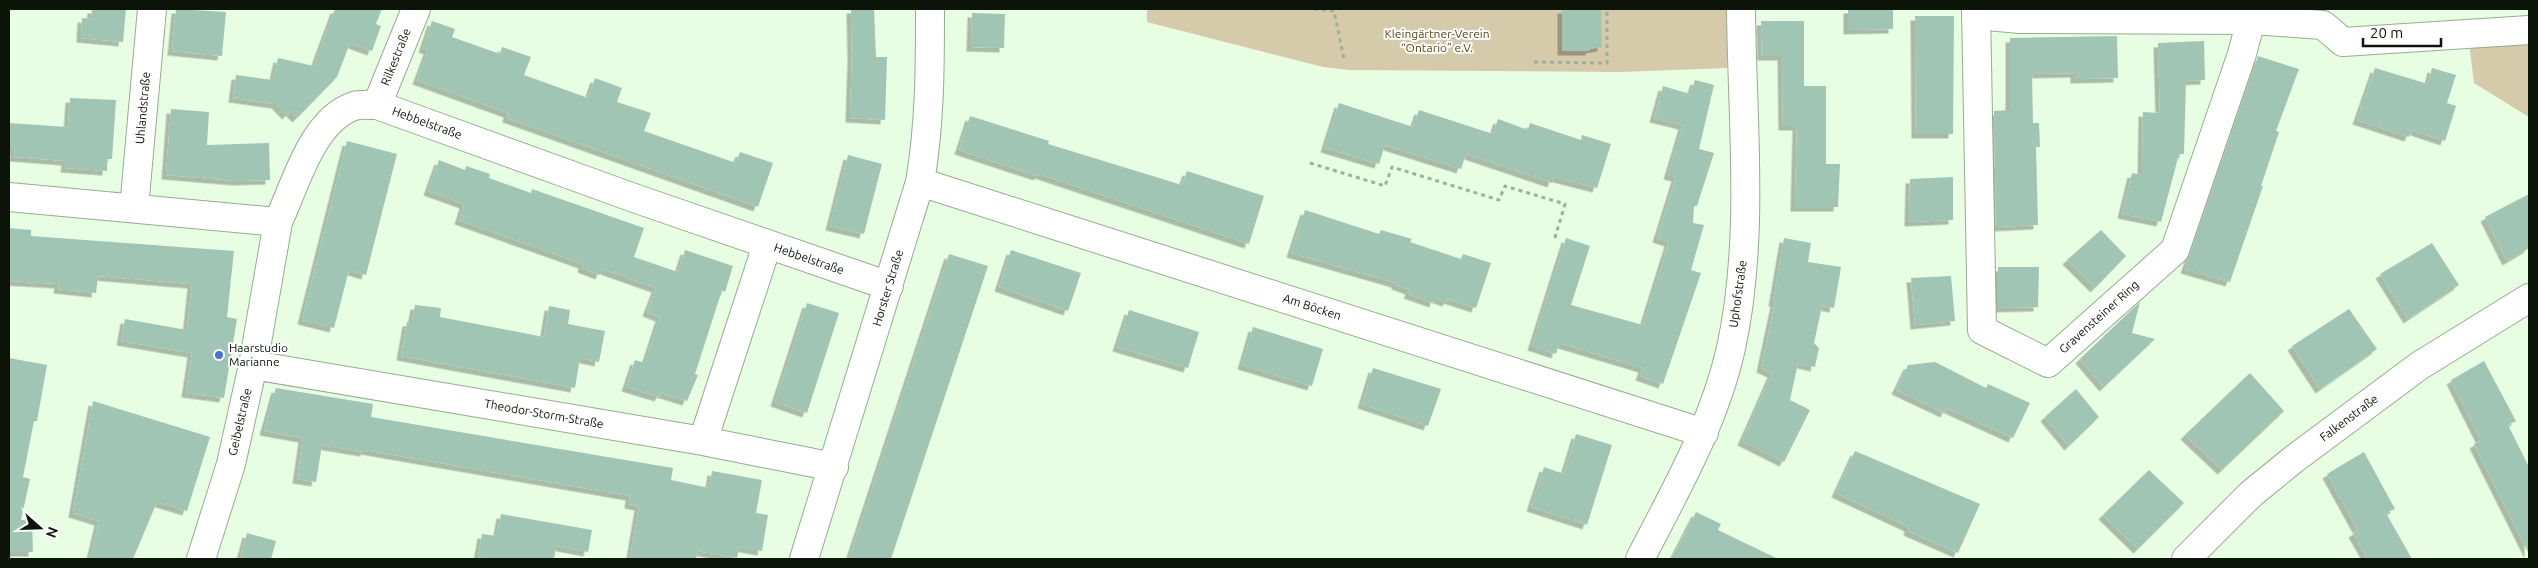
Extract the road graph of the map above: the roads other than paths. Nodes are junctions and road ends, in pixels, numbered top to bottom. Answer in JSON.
{"nodes":[{"id":1,"x":152,"y":9,"type":"edge"},
{"id":2,"x":416,"y":9,"type":"edge"},
{"id":3,"x":930,"y":9,"type":"edge"},
{"id":4,"x":1741,"y":9,"type":"edge"},
{"id":5,"x":1976,"y":12,"type":"edge"},
{"id":6,"x":2143,"y":14,"type":"edge"},
{"id":7,"x":2326,"y":17,"type":"edge"},
{"id":8,"x":2251,"y":20,"type":"junction"},
{"id":9,"x":2522,"y":24,"type":"edge"},
{"id":10,"x":377,"y":105,"type":"junction"},
{"id":11,"x":920,"y":182,"type":"junction"},
{"id":12,"x":9,"y":197,"type":"edge"},
{"id":13,"x":134,"y":208,"type":"junction"},
{"id":14,"x":278,"y":222,"type":"junction"},
{"id":15,"x":767,"y":245,"type":"junction"},
{"id":16,"x":889,"y":286,"type":"junction"},
{"id":17,"x":2529,"y":298,"type":"edge"},
{"id":18,"x":253,"y":365,"type":"junction"},
{"id":19,"x":1704,"y":433,"type":"junction"},
{"id":20,"x":704,"y":441,"type":"junction"},
{"id":21,"x":834,"y":467,"type":"junction"},
{"id":22,"x":201,"y":559,"type":"edge"},
{"id":23,"x":804,"y":559,"type":"edge"},
{"id":24,"x":1640,"y":559,"type":"edge"},
{"id":25,"x":2186,"y":559,"type":"edge"}],
"edges":[{"from":1,"to":13,"type":"street","name":"Uhlandstraße"},
{"from":2,"to":10,"type":"street","name":"Rilkestraße"},
{"from":3,"to":11,"type":"street","name":"Horster Straße"},
{"from":4,"to":19,"type":"street","name":"Uphofstraße"},
{"from":5,"to":6,"type":"street"},
{"from":5,"to":8,"type":"street","name":"Gravensteiner Ring"},
{"from":6,"to":8,"type":"street"},
{"from":7,"to":8,"type":"street"},
{"from":7,"to":9,"type":"street"},
{"from":10,"to":14,"type":"street","name":"Hebbelstraße"},
{"from":10,"to":15,"type":"street","name":"Hebbelstraße"},
{"from":11,"to":16,"type":"street","name":"Horster Straße"},
{"from":11,"to":19,"type":"street","name":"Am Böcken"},
{"from":12,"to":13,"type":"street"},
{"from":13,"to":14,"type":"street"},
{"from":14,"to":18,"type":"street","name":"Geibelstraße"},
{"from":15,"to":16,"type":"street","name":"Hebbelstraße"},
{"from":15,"to":20,"type":"street"},
{"from":16,"to":21,"type":"street","name":"Horster Straße"},
{"from":17,"to":25,"type":"street","name":"Falkenstraße"},
{"from":18,"to":20,"type":"street","name":"Theodor-Storm-Straße"},
{"from":18,"to":22,"type":"street","name":"Geibelstraße"},
{"from":19,"to":24,"type":"street","name":"Uphofstraße"},
{"from":20,"to":21,"type":"street","name":"Theodor-Storm-Straße"},
{"from":21,"to":23,"type":"street","name":"Horster Straße"}]}
